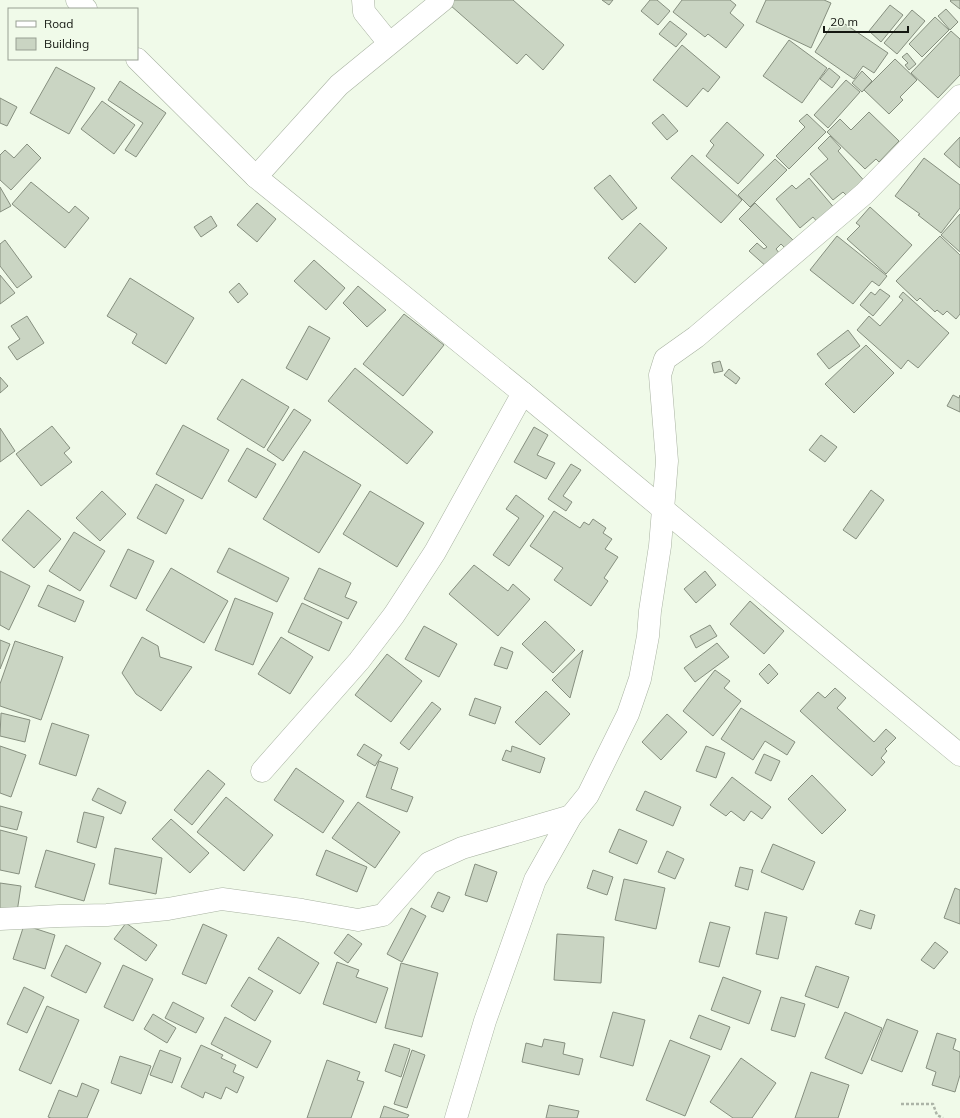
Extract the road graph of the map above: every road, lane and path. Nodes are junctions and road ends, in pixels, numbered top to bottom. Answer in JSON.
{"nodes":[{"id":1,"x":77,"y":0,"type":"edge"},
{"id":2,"x":362,"y":0,"type":"edge"},
{"id":3,"x":443,"y":0,"type":"edge"},
{"id":4,"x":85,"y":8,"type":"edge"},
{"id":5,"x":389,"y":43,"type":"junction"},
{"id":6,"x":138,"y":60,"type":"edge"},
{"id":7,"x":960,"y":96,"type":"edge"},
{"id":8,"x":256,"y":177,"type":"junction"},
{"id":9,"x":523,"y":392,"type":"junction"},
{"id":10,"x":662,"y":507,"type":"junction"},
{"id":11,"x":960,"y":754,"type":"edge"},
{"id":12,"x":262,"y":772,"type":"dead end"},
{"id":13,"x":571,"y":816,"type":"junction"},
{"id":14,"x":0,"y":919,"type":"edge"},
{"id":15,"x":901,"y":1104,"type":"dead end"},
{"id":16,"x":456,"y":1118,"type":"edge"},
{"id":17,"x":943,"y":1118,"type":"edge"}],
"edges":[{"from":1,"to":4,"type":"street"},
{"from":2,"to":5,"type":"street"},
{"from":3,"to":5,"type":"street"},
{"from":5,"to":8,"type":"street"},
{"from":6,"to":8,"type":"street"},
{"from":7,"to":10,"type":"street"},
{"from":8,"to":9,"type":"street"},
{"from":9,"to":10,"type":"street"},
{"from":9,"to":12,"type":"street"},
{"from":10,"to":11,"type":"street"},
{"from":10,"to":13,"type":"street"},
{"from":13,"to":14,"type":"street"},
{"from":13,"to":16,"type":"street"},
{"from":15,"to":17,"type":"path"}]}
